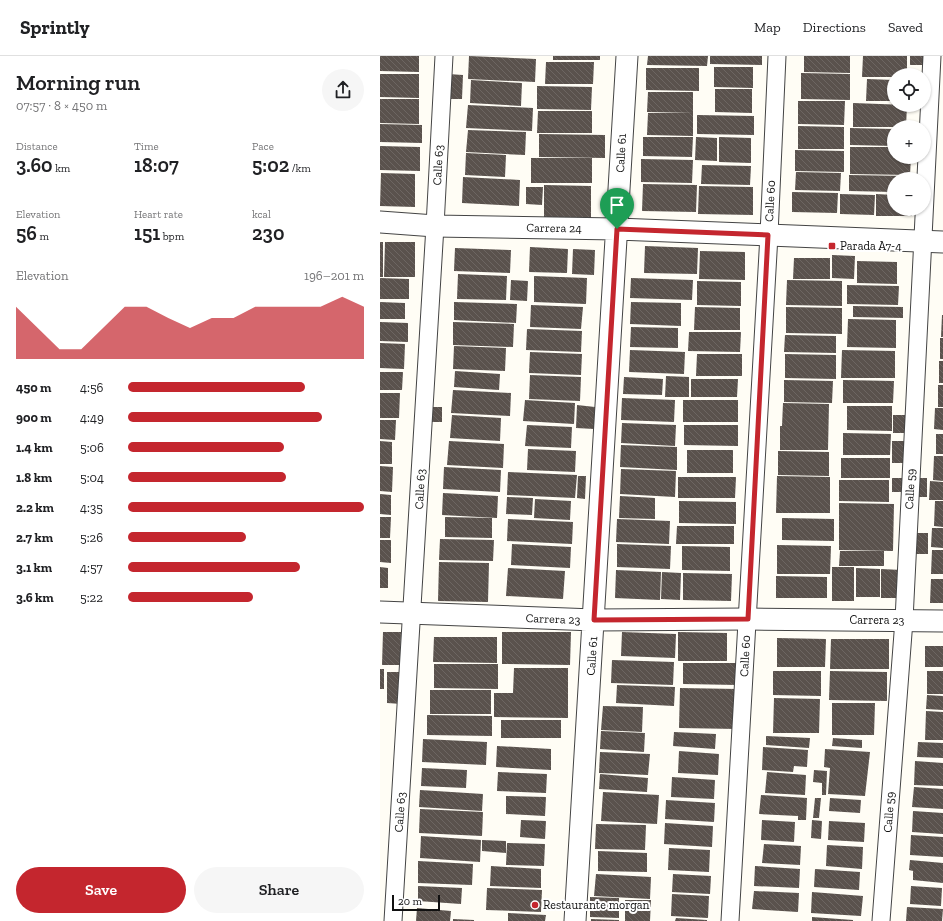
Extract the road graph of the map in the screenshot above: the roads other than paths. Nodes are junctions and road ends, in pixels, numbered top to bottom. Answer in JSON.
{"nodes":[{"id":1,"x":444,"y":56,"type":"edge"},
{"id":2,"x":627,"y":56,"type":"edge"},
{"id":3,"x":776,"y":56,"type":"edge"},
{"id":4,"x":932,"y":56,"type":"edge"},
{"id":5,"x":380,"y":222,"type":"edge"},
{"id":6,"x":435,"y":226,"type":"junction"},
{"id":7,"x":617,"y":229,"type":"junction"},
{"id":8,"x":768,"y":235,"type":"junction"},
{"id":9,"x":933,"y":242,"type":"edge"},
{"id":10,"x":380,"y":612,"type":"edge"},
{"id":11,"x":412,"y":614,"type":"junction"},
{"id":12,"x":748,"y":619,"type":"junction"},
{"id":13,"x":594,"y":620,"type":"junction"},
{"id":14,"x":904,"y":620,"type":"junction"},
{"id":15,"x":943,"y":621,"type":"edge"},
{"id":16,"x":393,"y":921,"type":"edge"},
{"id":17,"x":576,"y":921,"type":"edge"},
{"id":18,"x":730,"y":921,"type":"edge"},
{"id":19,"x":881,"y":921,"type":"edge"}],
"edges":[{"from":1,"to":6,"type":"street","name":"Calle 63"},
{"from":2,"to":7,"type":"street","name":"Calle 61"},
{"from":3,"to":8,"type":"street","name":"Calle 60"},
{"from":4,"to":9,"type":"street","name":"Calle 59"},
{"from":5,"to":6,"type":"street","name":"Carrera 24"},
{"from":6,"to":7,"type":"street","name":"Carrera 24"},
{"from":6,"to":11,"type":"street","name":"Calle 63"},
{"from":7,"to":8,"type":"street","name":"Carrera 24"},
{"from":7,"to":13,"type":"street","name":"Calle 61"},
{"from":8,"to":9,"type":"street","name":"Carrera 24"},
{"from":8,"to":12,"type":"street","name":"Calle 60"},
{"from":9,"to":14,"type":"street","name":"Calle 59"},
{"from":10,"to":11,"type":"street","name":"Carrera 23"},
{"from":11,"to":13,"type":"street","name":"Carrera 23"},
{"from":11,"to":16,"type":"street","name":"Calle 63"},
{"from":12,"to":13,"type":"street","name":"Carrera 23"},
{"from":12,"to":14,"type":"street","name":"Carrera 23"},
{"from":12,"to":18,"type":"street","name":"Calle 60"},
{"from":13,"to":17,"type":"street","name":"Calle 61"},
{"from":14,"to":15,"type":"street","name":"Carrera 23"},
{"from":14,"to":19,"type":"street","name":"Calle 59"}]}
